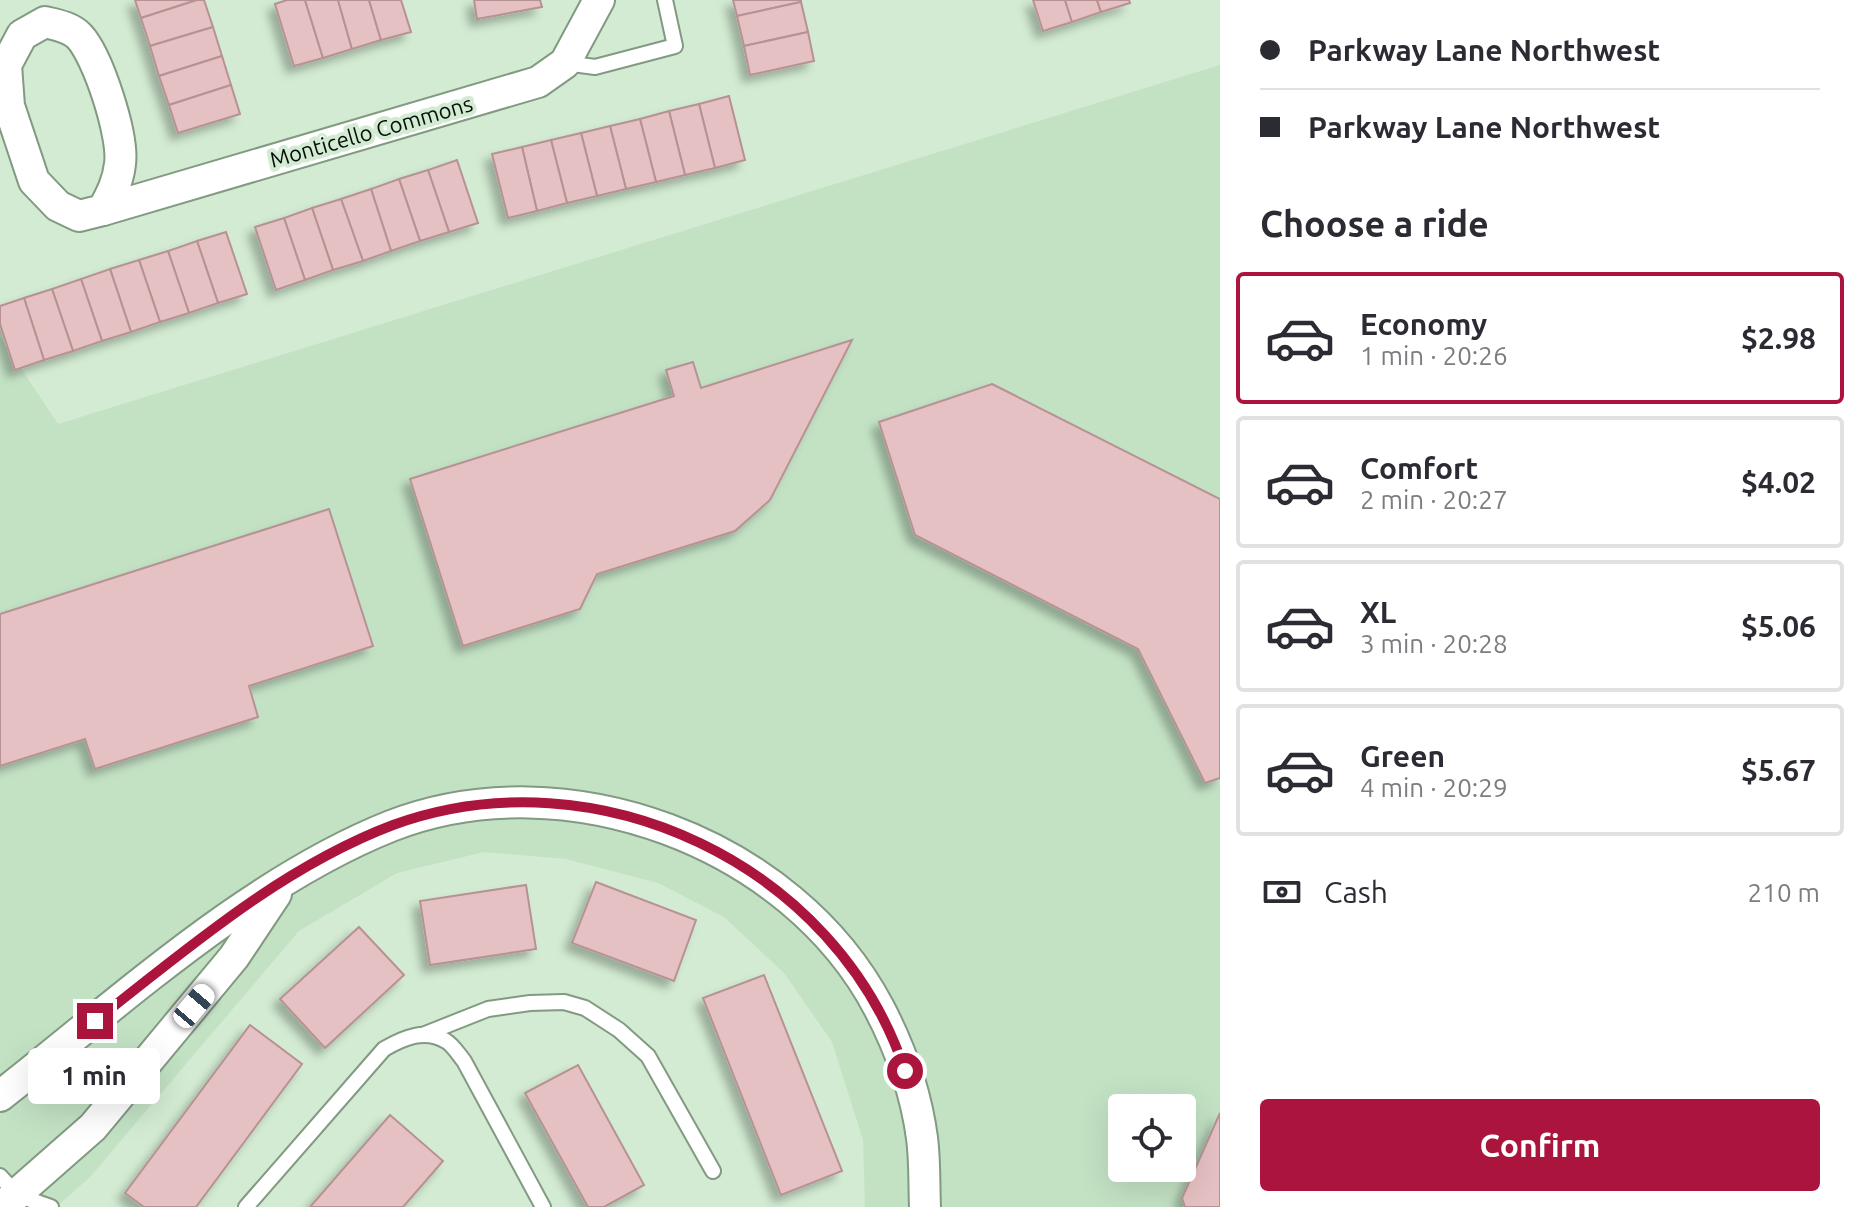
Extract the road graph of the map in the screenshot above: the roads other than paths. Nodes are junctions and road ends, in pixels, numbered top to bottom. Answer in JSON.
{"nodes":[{"id":1,"x":599,"y":0,"type":"edge"},
{"id":2,"x":665,"y":0,"type":"edge"},
{"id":3,"x":565,"y":63,"type":"junction"},
{"id":4,"x":103,"y":210,"type":"junction"},
{"id":5,"x":285,"y":879,"type":"junction"},
{"id":6,"x":425,"y":1034,"type":"junction"},
{"id":7,"x":0,"y":1096,"type":"edge"},
{"id":8,"x":713,"y":1171,"type":"dead end"},
{"id":9,"x":9,"y":1196,"type":"edge"},
{"id":10,"x":51,"y":1207,"type":"edge"},
{"id":11,"x":246,"y":1207,"type":"edge"},
{"id":12,"x":543,"y":1207,"type":"edge"},
{"id":13,"x":925,"y":1207,"type":"edge"}],
"edges":[{"from":1,"to":3,"type":"street","name":"Monticello Commons"},
{"from":2,"to":3,"type":"lane"},
{"from":3,"to":4,"type":"street","name":"Monticello Commons"},
{"from":4,"to":4,"type":"street","name":"Monticello Commons"},
{"from":5,"to":7,"type":"street"},
{"from":5,"to":9,"type":"street"},
{"from":5,"to":13,"type":"street"},
{"from":6,"to":8,"type":"lane"},
{"from":6,"to":11,"type":"lane"},
{"from":6,"to":12,"type":"lane"},
{"from":9,"to":10,"type":"lane"}]}
